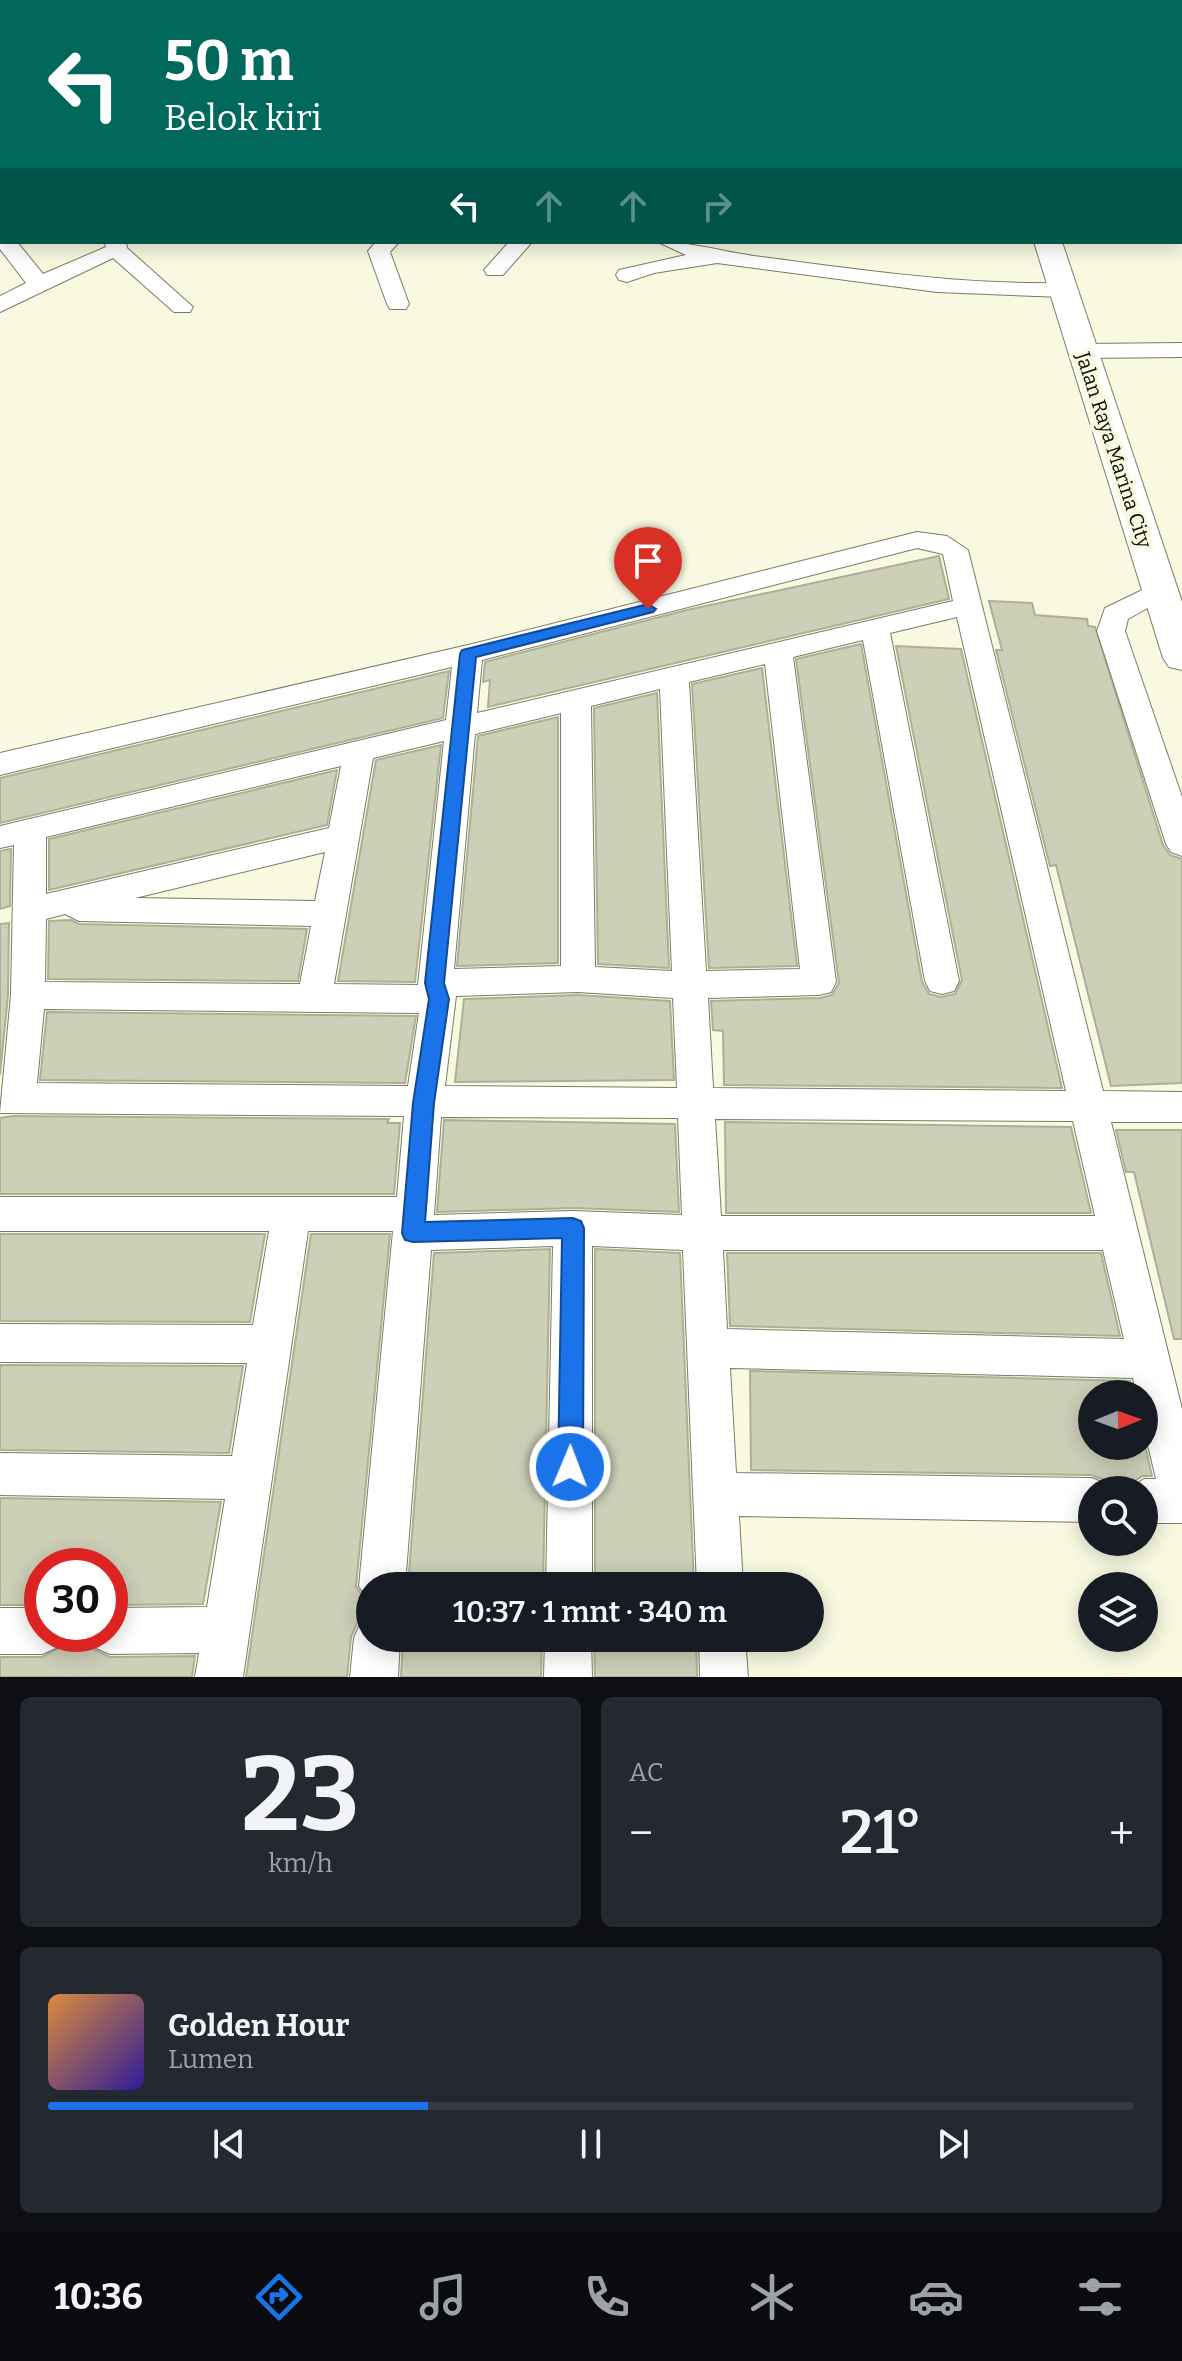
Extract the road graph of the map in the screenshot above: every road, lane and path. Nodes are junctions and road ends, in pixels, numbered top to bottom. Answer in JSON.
{"nodes":[{"id":1,"x":7,"y":244,"type":"edge"},
{"id":2,"x":386,"y":244,"type":"edge"},
{"id":3,"x":519,"y":244,"type":"edge"},
{"id":4,"x":674,"y":244,"type":"edge"},
{"id":5,"x":1049,"y":244,"type":"edge"},
{"id":6,"x":116,"y":246,"type":"edge"},
{"id":7,"x":713,"y":258,"type":"junction"},
{"id":8,"x":495,"y":270,"type":"dead end"},
{"id":9,"x":627,"y":275,"type":"dead end"},
{"id":10,"x":42,"y":285,"type":"junction"},
{"id":11,"x":1063,"y":290,"type":"junction"},
{"id":12,"x":398,"y":304,"type":"dead end"},
{"id":13,"x":0,"y":305,"type":"edge"},
{"id":14,"x":182,"y":307,"type":"dead end"},
{"id":15,"x":1182,"y":350,"type":"edge"},
{"id":16,"x":1083,"y":351,"type":"junction"},
{"id":17,"x":1159,"y":590,"type":"junction"},
{"id":18,"x":968,"y":606,"type":"junction"},
{"id":19,"x":875,"y":628,"type":"junction"},
{"id":20,"x":778,"y":651,"type":"junction"},
{"id":21,"x":468,"y":654,"type":"junction"},
{"id":22,"x":1182,"y":658,"type":"edge"},
{"id":23,"x":674,"y":675,"type":"junction"},
{"id":24,"x":576,"y":699,"type":"junction"},
{"id":25,"x":461,"y":726,"type":"junction"},
{"id":26,"x":359,"y":751,"type":"junction"},
{"id":27,"x":0,"y":764,"type":"edge"},
{"id":28,"x":15,"y":833,"type":"edge"},
{"id":29,"x":342,"y":836,"type":"junction"},
{"id":30,"x":1182,"y":844,"type":"edge"},
{"id":31,"x":29,"y":910,"type":"junction"},
{"id":32,"x":328,"y":914,"type":"junction"},
{"id":33,"x":578,"y":979,"type":"junction"},
{"id":34,"x":942,"y":981,"type":"dead end"},
{"id":35,"x":688,"y":985,"type":"junction"},
{"id":36,"x":437,"y":991,"type":"junction"},
{"id":37,"x":28,"y":995,"type":"junction"},
{"id":38,"x":315,"y":996,"type":"junction"},
{"id":39,"x":8,"y":1098,"type":"edge"},
{"id":40,"x":424,"y":1103,"type":"junction"},
{"id":41,"x":693,"y":1105,"type":"junction"},
{"id":42,"x":1086,"y":1107,"type":"junction"},
{"id":43,"x":1182,"y":1107,"type":"edge"},
{"id":44,"x":0,"y":1214,"type":"edge"},
{"id":45,"x":291,"y":1214,"type":"junction"},
{"id":46,"x":414,"y":1224,"type":"junction"},
{"id":47,"x":573,"y":1228,"type":"junction"},
{"id":48,"x":702,"y":1233,"type":"junction"},
{"id":49,"x":1118,"y":1233,"type":"junction"},
{"id":50,"x":0,"y":1343,"type":"edge"},
{"id":51,"x":270,"y":1344,"type":"junction"},
{"id":52,"x":708,"y":1348,"type":"junction"},
{"id":53,"x":1150,"y":1359,"type":"junction"},
{"id":54,"x":0,"y":1474,"type":"edge"},
{"id":55,"x":250,"y":1478,"type":"junction"},
{"id":56,"x":716,"y":1494,"type":"junction"},
{"id":57,"x":1182,"y":1499,"type":"edge"},
{"id":58,"x":1078,"y":1500,"type":"edge"},
{"id":59,"x":1158,"y":1500,"type":"edge"},
{"id":60,"x":383,"y":1572,"type":"edge"},
{"id":61,"x":569,"y":1572,"type":"edge"},
{"id":62,"x":719,"y":1572,"type":"edge"},
{"id":63,"x":226,"y":1630,"type":"junction"},
{"id":64,"x":0,"y":1631,"type":"edge"},
{"id":65,"x":24,"y":1631,"type":"edge"},
{"id":66,"x":128,"y":1631,"type":"edge"},
{"id":67,"x":376,"y":1652,"type":"edge"},
{"id":68,"x":568,"y":1652,"type":"edge"},
{"id":69,"x":723,"y":1652,"type":"edge"},
{"id":70,"x":219,"y":1677,"type":"edge"},
{"id":71,"x":374,"y":1677,"type":"edge"},
{"id":72,"x":568,"y":1677,"type":"edge"},
{"id":73,"x":724,"y":1677,"type":"edge"}],
"edges":[{"from":1,"to":10,"type":"street"},
{"from":2,"to":12,"type":"street"},
{"from":3,"to":8,"type":"street"},
{"from":4,"to":7,"type":"street"},
{"from":5,"to":11,"type":"main road","name":"Jalan Raya Marina City"},
{"from":6,"to":10,"type":"street"},
{"from":6,"to":14,"type":"street"},
{"from":7,"to":9,"type":"street"},
{"from":7,"to":11,"type":"street"},
{"from":10,"to":13,"type":"street"},
{"from":11,"to":16,"type":"main road","name":"Jalan Raya Marina City"},
{"from":15,"to":16,"type":"street"},
{"from":16,"to":17,"type":"main road","name":"Jalan Raya Marina City"},
{"from":17,"to":22,"type":"main road","name":"Jalan Raya Marina City"},
{"from":17,"to":30,"type":"street"},
{"from":18,"to":19,"type":"street"},
{"from":18,"to":21,"type":"street"},
{"from":18,"to":42,"type":"street"},
{"from":19,"to":20,"type":"street"},
{"from":19,"to":34,"type":"street"},
{"from":20,"to":23,"type":"street"},
{"from":20,"to":35,"type":"street"},
{"from":21,"to":25,"type":"street"},
{"from":21,"to":27,"type":"street"},
{"from":23,"to":24,"type":"street"},
{"from":23,"to":35,"type":"street"},
{"from":24,"to":25,"type":"street"},
{"from":24,"to":33,"type":"street"},
{"from":25,"to":26,"type":"street"},
{"from":25,"to":36,"type":"street"},
{"from":26,"to":28,"type":"street"},
{"from":26,"to":29,"type":"street"},
{"from":28,"to":31,"type":"street"},
{"from":29,"to":31,"type":"street"},
{"from":29,"to":32,"type":"street"},
{"from":31,"to":32,"type":"street"},
{"from":31,"to":37,"type":"street"},
{"from":32,"to":38,"type":"street"},
{"from":33,"to":35,"type":"street"},
{"from":33,"to":36,"type":"street"},
{"from":35,"to":41,"type":"street"},
{"from":36,"to":38,"type":"street"},
{"from":36,"to":40,"type":"street"},
{"from":37,"to":38,"type":"street"},
{"from":37,"to":39,"type":"street"},
{"from":39,"to":40,"type":"street"},
{"from":40,"to":41,"type":"street"},
{"from":40,"to":46,"type":"street"},
{"from":41,"to":42,"type":"street"},
{"from":41,"to":48,"type":"street"},
{"from":42,"to":43,"type":"street"},
{"from":42,"to":49,"type":"street"},
{"from":44,"to":45,"type":"street"},
{"from":45,"to":46,"type":"street"},
{"from":45,"to":51,"type":"street"},
{"from":46,"to":47,"type":"street"},
{"from":46,"to":60,"type":"street"},
{"from":47,"to":48,"type":"street"},
{"from":47,"to":61,"type":"street"},
{"from":48,"to":49,"type":"street"},
{"from":48,"to":52,"type":"street"},
{"from":49,"to":53,"type":"street"},
{"from":50,"to":51,"type":"street"},
{"from":51,"to":55,"type":"street"},
{"from":52,"to":53,"type":"street"},
{"from":52,"to":56,"type":"street"},
{"from":53,"to":57,"type":"street"},
{"from":54,"to":55,"type":"street"},
{"from":55,"to":63,"type":"street"},
{"from":56,"to":58,"type":"street"},
{"from":56,"to":62,"type":"street"},
{"from":57,"to":59,"type":"street"},
{"from":63,"to":66,"type":"street"},
{"from":63,"to":70,"type":"street"},
{"from":64,"to":65,"type":"street"},
{"from":67,"to":71,"type":"street"},
{"from":68,"to":72,"type":"street"},
{"from":69,"to":73,"type":"street"}]}
